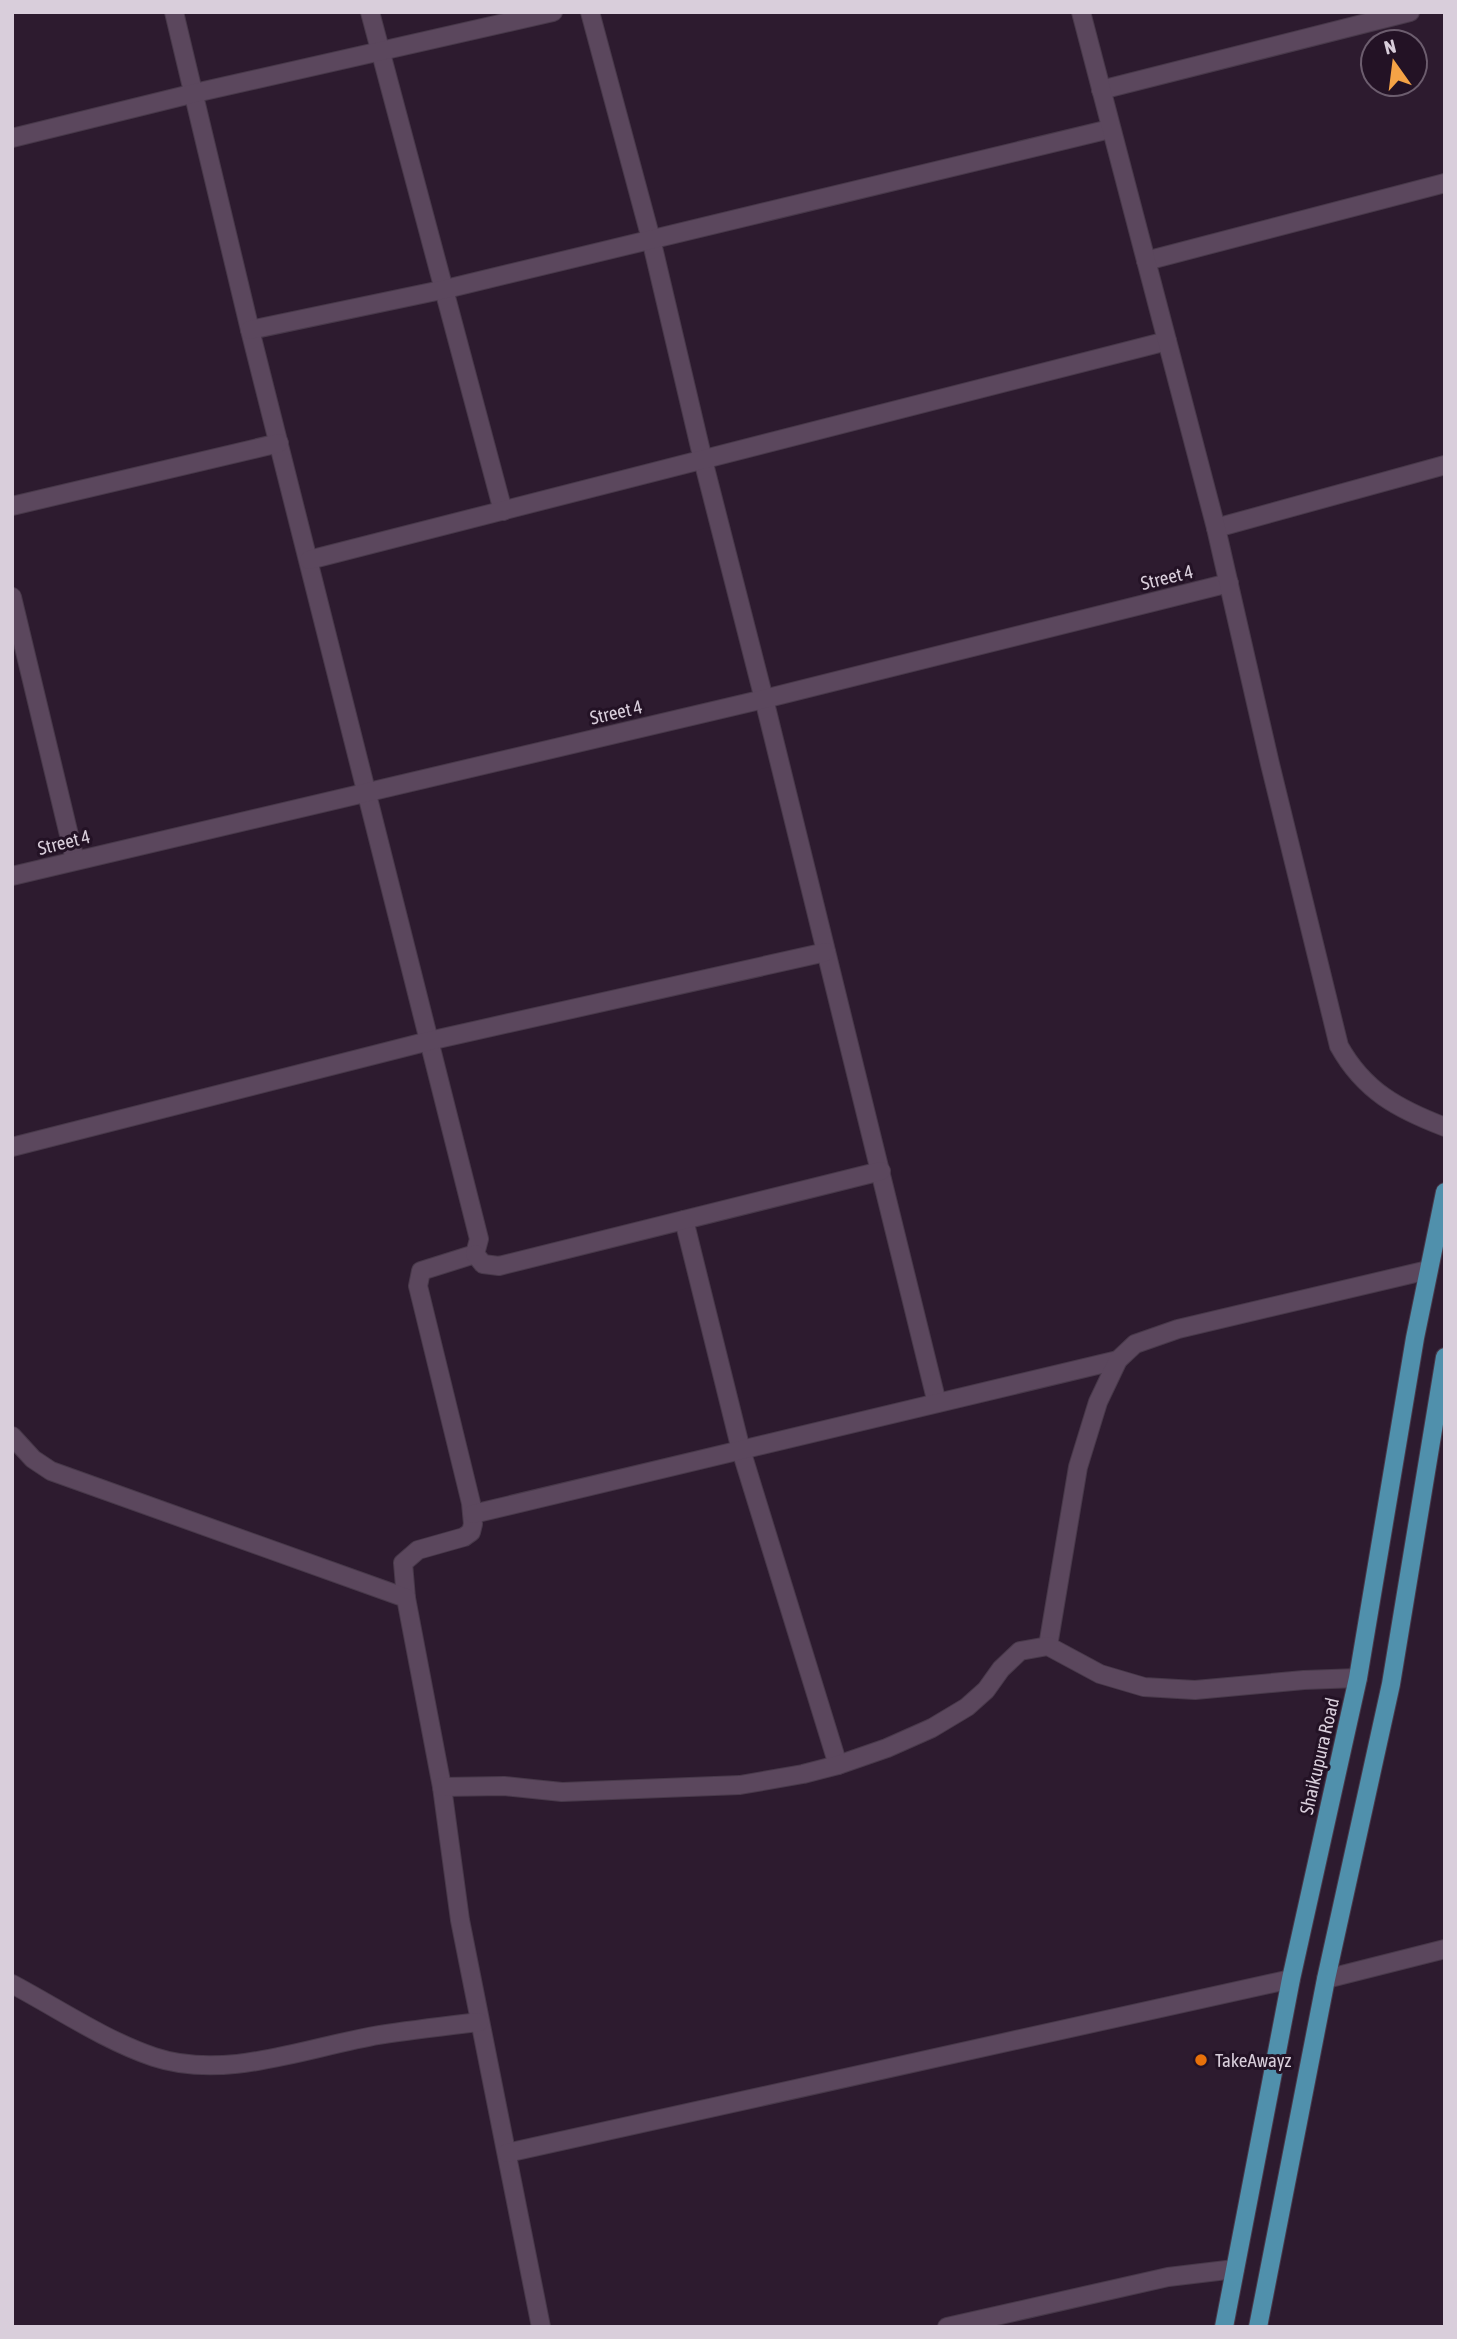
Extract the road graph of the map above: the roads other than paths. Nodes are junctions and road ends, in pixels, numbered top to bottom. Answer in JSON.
{"nodes":[{"id":1,"x":174,"y":12,"type":"edge"},
{"id":2,"x":370,"y":12,"type":"edge"},
{"id":3,"x":553,"y":12,"type":"edge"},
{"id":4,"x":590,"y":12,"type":"edge"},
{"id":5,"x":1081,"y":12,"type":"edge"},
{"id":6,"x":1410,"y":12,"type":"edge"},
{"id":7,"x":380,"y":52,"type":"junction"},
{"id":8,"x":1101,"y":90,"type":"junction"},
{"id":9,"x":195,"y":93,"type":"junction"},
{"id":10,"x":1110,"y":129,"type":"junction"},
{"id":11,"x":12,"y":138,"type":"edge"},
{"id":12,"x":1445,"y":183,"type":"edge"},
{"id":13,"x":651,"y":239,"type":"junction"},
{"id":14,"x":1146,"y":261,"type":"junction"},
{"id":15,"x":446,"y":289,"type":"junction"},
{"id":16,"x":250,"y":330,"type":"junction"},
{"id":17,"x":1167,"y":341,"type":"junction"},
{"id":18,"x":279,"y":443,"type":"junction"},
{"id":19,"x":703,"y":460,"type":"junction"},
{"id":20,"x":1445,"y":465,"type":"edge"},
{"id":21,"x":12,"y":506,"type":"edge"},
{"id":22,"x":503,"y":511,"type":"junction"},
{"id":23,"x":1216,"y":528,"type":"junction"},
{"id":24,"x":309,"y":560,"type":"junction"},
{"id":25,"x":1229,"y":583,"type":"junction"},
{"id":26,"x":12,"y":597,"type":"edge"},
{"id":27,"x":764,"y":699,"type":"junction"},
{"id":28,"x":367,"y":793,"type":"junction"},
{"id":29,"x":75,"y":860,"type":"junction"},
{"id":30,"x":12,"y":876,"type":"edge"},
{"id":31,"x":826,"y":952,"type":"junction"},
{"id":32,"x":429,"y":1041,"type":"junction"},
{"id":33,"x":1445,"y":1127,"type":"edge"},
{"id":34,"x":12,"y":1147,"type":"edge"},
{"id":35,"x":881,"y":1171,"type":"junction"},
{"id":36,"x":1445,"y":1192,"type":"edge"},
{"id":37,"x":684,"y":1220,"type":"junction"},
{"id":38,"x":475,"y":1254,"type":"junction"},
{"id":39,"x":1429,"y":1270,"type":"junction"},
{"id":40,"x":1445,"y":1357,"type":"edge"},
{"id":41,"x":1118,"y":1360,"type":"junction"},
{"id":42,"x":937,"y":1404,"type":"junction"},
{"id":43,"x":12,"y":1436,"type":"edge"},
{"id":44,"x":741,"y":1450,"type":"junction"},
{"id":45,"x":473,"y":1514,"type":"junction"},
{"id":46,"x":406,"y":1598,"type":"junction"},
{"id":47,"x":1048,"y":1646,"type":"junction"},
{"id":48,"x":1358,"y":1678,"type":"junction"},
{"id":49,"x":838,"y":1765,"type":"junction"},
{"id":50,"x":442,"y":1787,"type":"junction"},
{"id":51,"x":1445,"y":1949,"type":"edge"},
{"id":52,"x":1291,"y":1979,"type":"junction"},
{"id":53,"x":1326,"y":1979,"type":"junction"},
{"id":54,"x":12,"y":1984,"type":"edge"},
{"id":55,"x":479,"y":2022,"type":"junction"},
{"id":56,"x":507,"y":2153,"type":"junction"},
{"id":57,"x":1235,"y":2269,"type":"junction"},
{"id":58,"x":541,"y":2327,"type":"edge"},
{"id":59,"x":947,"y":2327,"type":"edge"},
{"id":60,"x":1224,"y":2327,"type":"edge"},
{"id":61,"x":1258,"y":2327,"type":"edge"}],
"edges":[{"from":1,"to":9,"type":"street"},
{"from":2,"to":7,"type":"street"},
{"from":3,"to":7,"type":"street"},
{"from":4,"to":13,"type":"street"},
{"from":5,"to":8,"type":"street"},
{"from":6,"to":8,"type":"street"},
{"from":7,"to":9,"type":"street"},
{"from":7,"to":15,"type":"street"},
{"from":8,"to":10,"type":"street"},
{"from":9,"to":11,"type":"street"},
{"from":9,"to":16,"type":"street"},
{"from":10,"to":13,"type":"street"},
{"from":10,"to":14,"type":"street"},
{"from":12,"to":14,"type":"street"},
{"from":13,"to":15,"type":"street"},
{"from":13,"to":19,"type":"street"},
{"from":14,"to":17,"type":"street"},
{"from":15,"to":16,"type":"street"},
{"from":15,"to":22,"type":"street"},
{"from":16,"to":18,"type":"street"},
{"from":17,"to":19,"type":"street"},
{"from":17,"to":23,"type":"street"},
{"from":18,"to":21,"type":"street"},
{"from":18,"to":24,"type":"street"},
{"from":19,"to":22,"type":"street"},
{"from":19,"to":27,"type":"street"},
{"from":20,"to":23,"type":"street"},
{"from":22,"to":24,"type":"street"},
{"from":23,"to":25,"type":"street"},
{"from":24,"to":28,"type":"street"},
{"from":25,"to":27,"type":"street","name":"Street 4"},
{"from":25,"to":33,"type":"street"},
{"from":26,"to":29,"type":"street"},
{"from":27,"to":28,"type":"street","name":"Street 4"},
{"from":27,"to":31,"type":"street"},
{"from":28,"to":29,"type":"street","name":"Street 4"},
{"from":28,"to":32,"type":"street"},
{"from":29,"to":30,"type":"street","name":"Street 4"},
{"from":31,"to":32,"type":"street"},
{"from":31,"to":35,"type":"street"},
{"from":32,"to":34,"type":"street"},
{"from":32,"to":38,"type":"street"},
{"from":35,"to":37,"type":"street"},
{"from":35,"to":42,"type":"street"},
{"from":36,"to":39,"type":"main road","name":"Shaikupura Road"},
{"from":37,"to":38,"type":"street"},
{"from":37,"to":44,"type":"street"},
{"from":38,"to":45,"type":"street"},
{"from":39,"to":41,"type":"street"},
{"from":39,"to":48,"type":"main road","name":"Shaikupura Road"},
{"from":40,"to":53,"type":"main road"},
{"from":41,"to":42,"type":"street"},
{"from":41,"to":47,"type":"street"},
{"from":42,"to":44,"type":"street"},
{"from":43,"to":46,"type":"street"},
{"from":44,"to":45,"type":"street"},
{"from":44,"to":49,"type":"street"},
{"from":45,"to":46,"type":"street"},
{"from":46,"to":50,"type":"street"},
{"from":47,"to":48,"type":"street"},
{"from":47,"to":49,"type":"street"},
{"from":48,"to":52,"type":"main road","name":"Shaikupura Road"},
{"from":49,"to":50,"type":"street"},
{"from":50,"to":55,"type":"street"},
{"from":51,"to":53,"type":"street"},
{"from":52,"to":56,"type":"street"},
{"from":52,"to":57,"type":"main road","name":"Shaikupura Road"},
{"from":53,"to":61,"type":"main road"},
{"from":54,"to":55,"type":"street"},
{"from":55,"to":56,"type":"street"},
{"from":56,"to":58,"type":"street"},
{"from":57,"to":59,"type":"street"},
{"from":57,"to":60,"type":"main road","name":"Shaikupura Road"}]}
